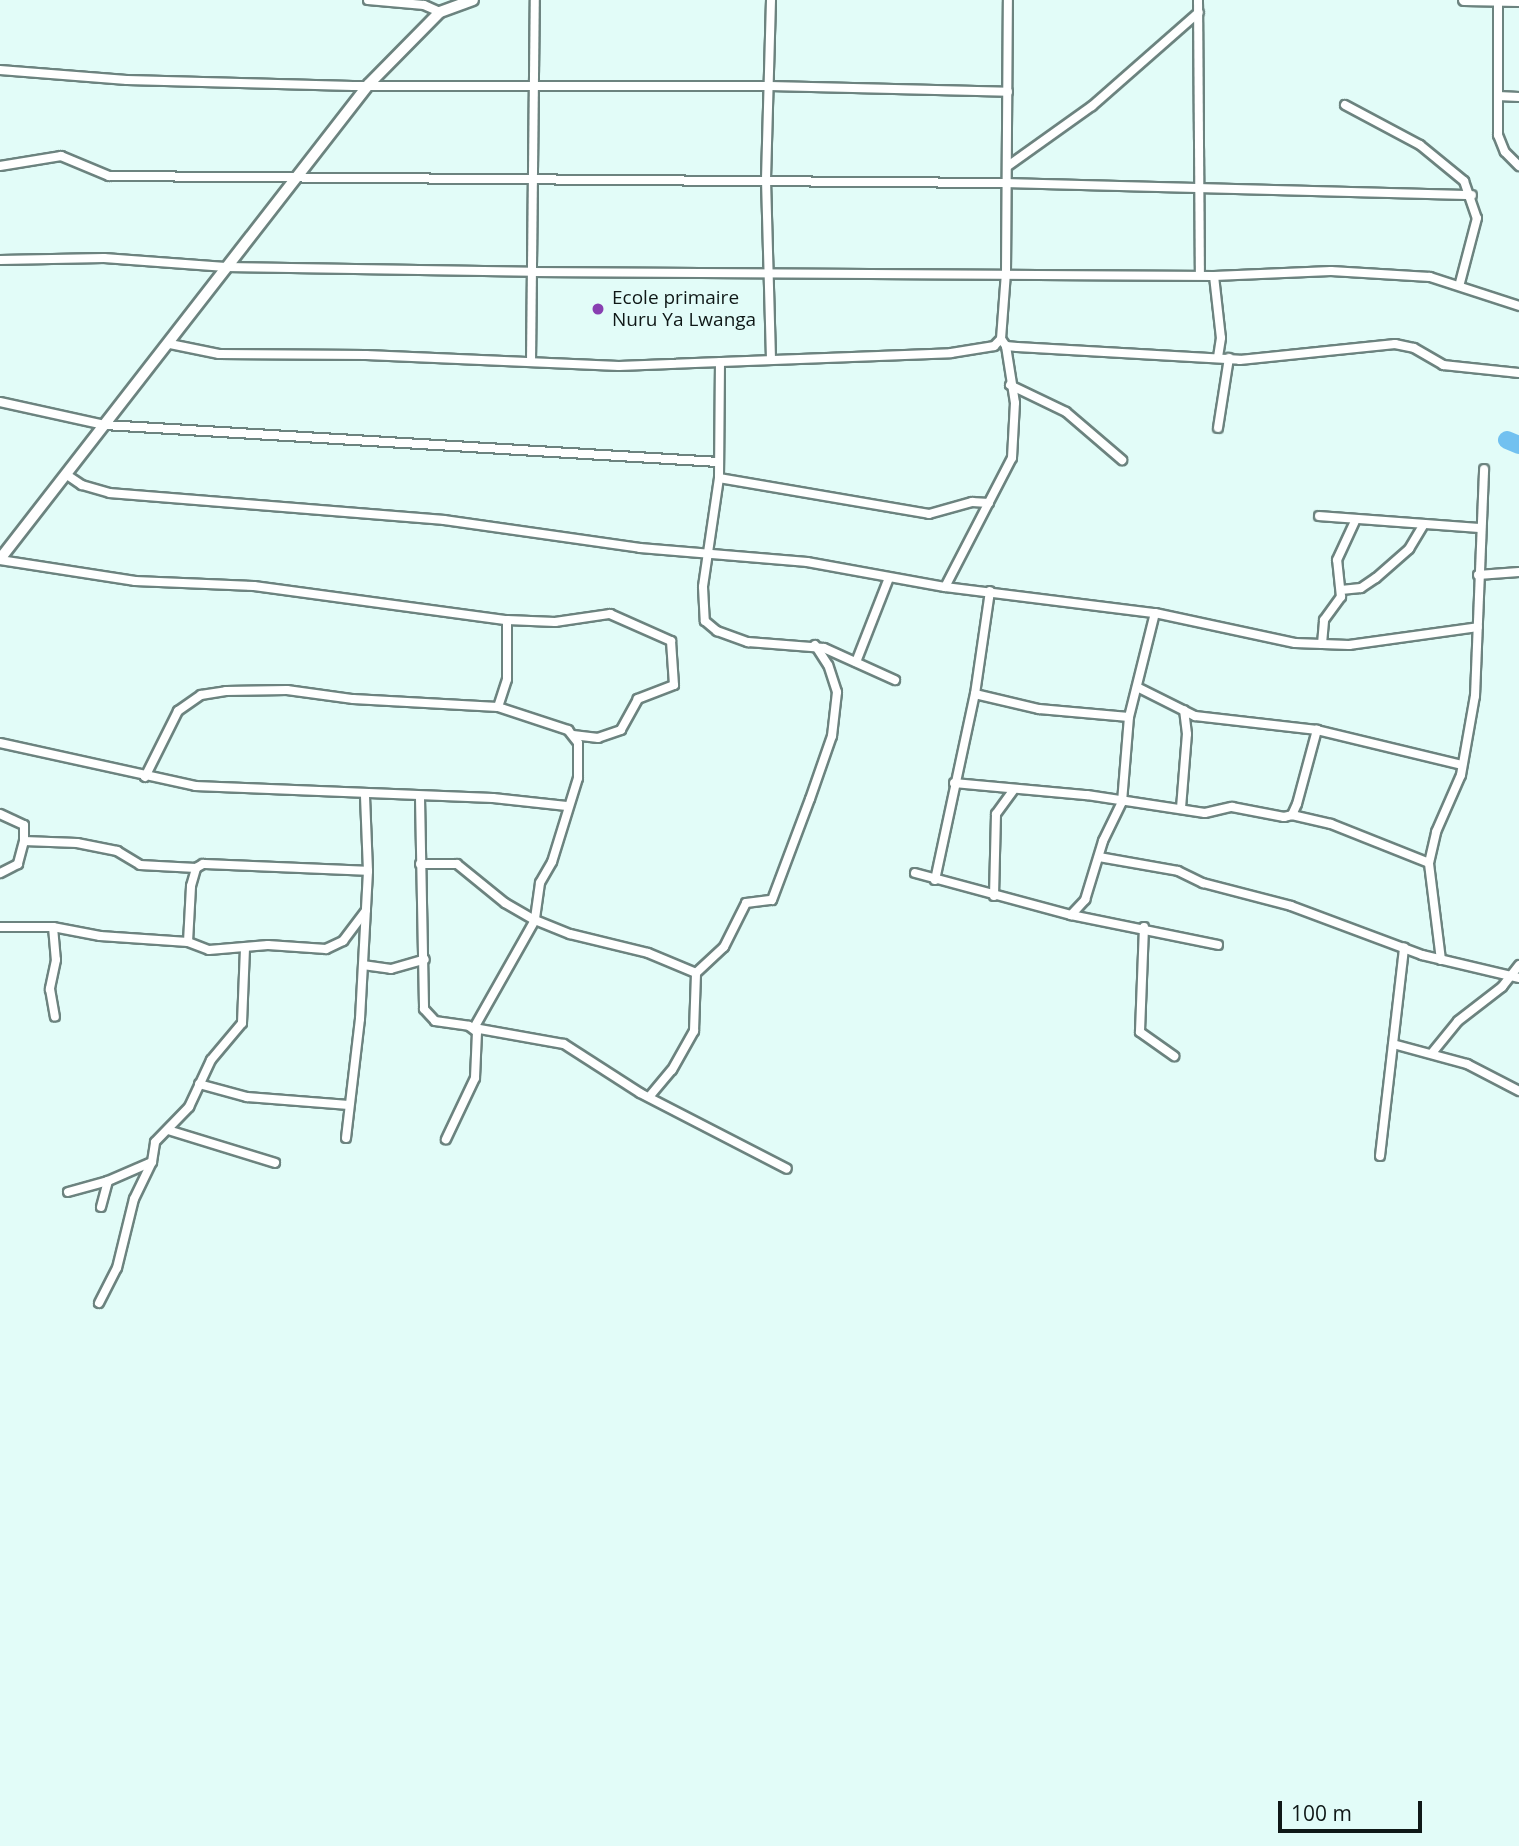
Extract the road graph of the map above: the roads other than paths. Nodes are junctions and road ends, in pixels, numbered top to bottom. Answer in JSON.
{"nodes":[{"id":1,"x":369,"y":0,"type":"edge"},
{"id":2,"x":473,"y":0,"type":"edge"},
{"id":3,"x":535,"y":0,"type":"edge"},
{"id":4,"x":771,"y":0,"type":"edge"},
{"id":5,"x":1008,"y":0,"type":"edge"},
{"id":6,"x":1198,"y":0,"type":"edge"},
{"id":7,"x":1464,"y":0,"type":"edge"},
{"id":8,"x":1498,"y":0,"type":"edge"},
{"id":9,"x":1519,"y":1,"type":"edge"},
{"id":10,"x":440,"y":12,"type":"junction"},
{"id":11,"x":1199,"y":12,"type":"junction"},
{"id":12,"x":0,"y":70,"type":"edge"},
{"id":13,"x":369,"y":84,"type":"junction"},
{"id":14,"x":770,"y":86,"type":"junction"},
{"id":15,"x":532,"y":89,"type":"junction"},
{"id":16,"x":1008,"y":92,"type":"junction"},
{"id":17,"x":1498,"y":96,"type":"junction"},
{"id":18,"x":1519,"y":97,"type":"edge"},
{"id":19,"x":1345,"y":105,"type":"dead end"},
{"id":20,"x":0,"y":166,"type":"edge"},
{"id":21,"x":1008,"y":166,"type":"junction"},
{"id":22,"x":1519,"y":166,"type":"edge"},
{"id":23,"x":297,"y":176,"type":"junction"},
{"id":24,"x":531,"y":178,"type":"junction"},
{"id":25,"x":766,"y":180,"type":"junction"},
{"id":26,"x":1008,"y":183,"type":"junction"},
{"id":27,"x":1203,"y":188,"type":"junction"},
{"id":28,"x":1472,"y":195,"type":"junction"},
{"id":29,"x":0,"y":260,"type":"edge"},
{"id":30,"x":226,"y":267,"type":"junction"},
{"id":31,"x":532,"y":272,"type":"junction"},
{"id":32,"x":769,"y":272,"type":"junction"},
{"id":33,"x":1006,"y":272,"type":"junction"},
{"id":34,"x":1200,"y":275,"type":"junction"},
{"id":35,"x":1214,"y":276,"type":"junction"},
{"id":36,"x":1460,"y":284,"type":"junction"},
{"id":37,"x":1519,"y":306,"type":"edge"},
{"id":38,"x":1003,"y":342,"type":"junction"},
{"id":39,"x":170,"y":344,"type":"junction"},
{"id":40,"x":771,"y":357,"type":"junction"},
{"id":41,"x":1218,"y":357,"type":"junction"},
{"id":42,"x":1229,"y":358,"type":"junction"},
{"id":43,"x":531,"y":362,"type":"junction"},
{"id":44,"x":720,"y":362,"type":"junction"},
{"id":45,"x":1519,"y":373,"type":"edge"},
{"id":46,"x":1010,"y":386,"type":"junction"},
{"id":47,"x":0,"y":402,"type":"edge"},
{"id":48,"x":105,"y":425,"type":"junction"},
{"id":49,"x":1218,"y":428,"type":"dead end"},
{"id":50,"x":1122,"y":460,"type":"dead end"},
{"id":51,"x":719,"y":462,"type":"junction"},
{"id":52,"x":1484,"y":469,"type":"dead end"},
{"id":53,"x":67,"y":475,"type":"junction"},
{"id":54,"x":719,"y":478,"type":"junction"},
{"id":55,"x":989,"y":503,"type":"junction"},
{"id":56,"x":1319,"y":516,"type":"dead end"},
{"id":57,"x":1356,"y":519,"type":"junction"},
{"id":58,"x":1424,"y":524,"type":"junction"},
{"id":59,"x":1479,"y":528,"type":"junction"},
{"id":60,"x":707,"y":554,"type":"junction"},
{"id":61,"x":0,"y":559,"type":"edge"},
{"id":62,"x":1519,"y":572,"type":"edge"},
{"id":63,"x":1478,"y":575,"type":"junction"},
{"id":64,"x":889,"y":578,"type":"junction"},
{"id":65,"x":945,"y":587,"type":"junction"},
{"id":66,"x":1340,"y":590,"type":"junction"},
{"id":67,"x":990,"y":591,"type":"junction"},
{"id":68,"x":1155,"y":612,"type":"junction"},
{"id":69,"x":507,"y":620,"type":"junction"},
{"id":70,"x":1478,"y":627,"type":"junction"},
{"id":71,"x":1322,"y":644,"type":"junction"},
{"id":72,"x":815,"y":645,"type":"junction"},
{"id":73,"x":856,"y":662,"type":"junction"},
{"id":74,"x":895,"y":680,"type":"dead end"},
{"id":75,"x":1137,"y":688,"type":"junction"},
{"id":76,"x":975,"y":694,"type":"junction"},
{"id":77,"x":498,"y":707,"type":"junction"},
{"id":78,"x":1184,"y":710,"type":"junction"},
{"id":79,"x":1129,"y":717,"type":"junction"},
{"id":80,"x":1317,"y":730,"type":"junction"},
{"id":81,"x":573,"y":735,"type":"junction"},
{"id":82,"x":0,"y":743,"type":"edge"},
{"id":83,"x":1462,"y":765,"type":"junction"},
{"id":84,"x":145,"y":777,"type":"junction"},
{"id":85,"x":954,"y":783,"type":"junction"},
{"id":86,"x":1013,"y":791,"type":"junction"},
{"id":87,"x":365,"y":795,"type":"junction"},
{"id":88,"x":420,"y":797,"type":"junction"},
{"id":89,"x":1122,"y":802,"type":"junction"},
{"id":90,"x":567,"y":806,"type":"junction"},
{"id":91,"x":1181,"y":808,"type":"junction"},
{"id":92,"x":0,"y":814,"type":"edge"},
{"id":93,"x":1292,"y":815,"type":"junction"},
{"id":94,"x":24,"y":841,"type":"junction"},
{"id":95,"x":1099,"y":857,"type":"junction"},
{"id":96,"x":1429,"y":863,"type":"junction"},
{"id":97,"x":420,"y":864,"type":"junction"},
{"id":98,"x":195,"y":869,"type":"junction"},
{"id":99,"x":368,"y":872,"type":"junction"},
{"id":100,"x":0,"y":873,"type":"edge"},
{"id":101,"x":915,"y":873,"type":"dead end"},
{"id":102,"x":935,"y":880,"type":"junction"},
{"id":103,"x":994,"y":896,"type":"junction"},
{"id":104,"x":366,"y":911,"type":"junction"},
{"id":105,"x":1071,"y":915,"type":"junction"},
{"id":106,"x":535,"y":920,"type":"junction"},
{"id":107,"x":0,"y":926,"type":"edge"},
{"id":108,"x":53,"y":927,"type":"junction"},
{"id":109,"x":1144,"y":927,"type":"junction"},
{"id":110,"x":188,"y":942,"type":"junction"},
{"id":111,"x":1218,"y":945,"type":"dead end"},
{"id":112,"x":1404,"y":947,"type":"junction"},
{"id":113,"x":245,"y":948,"type":"junction"},
{"id":114,"x":425,"y":959,"type":"junction"},
{"id":115,"x":1441,"y":960,"type":"junction"},
{"id":116,"x":363,"y":965,"type":"junction"},
{"id":117,"x":1519,"y":965,"type":"edge"},
{"id":118,"x":696,"y":973,"type":"junction"},
{"id":119,"x":1514,"y":977,"type":"edge"},
{"id":120,"x":55,"y":1017,"type":"dead end"},
{"id":121,"x":474,"y":1028,"type":"junction"},
{"id":122,"x":1392,"y":1044,"type":"junction"},
{"id":123,"x":1432,"y":1053,"type":"junction"},
{"id":124,"x":1174,"y":1056,"type":"dead end"},
{"id":125,"x":200,"y":1084,"type":"junction"},
{"id":126,"x":1519,"y":1091,"type":"edge"},
{"id":127,"x":649,"y":1097,"type":"junction"},
{"id":128,"x":349,"y":1105,"type":"junction"},
{"id":129,"x":168,"y":1130,"type":"junction"},
{"id":130,"x":346,"y":1138,"type":"dead end"},
{"id":131,"x":446,"y":1139,"type":"dead end"},
{"id":132,"x":1380,"y":1156,"type":"dead end"},
{"id":133,"x":152,"y":1162,"type":"junction"},
{"id":134,"x":275,"y":1163,"type":"dead end"},
{"id":135,"x":787,"y":1169,"type":"dead end"},
{"id":136,"x":108,"y":1181,"type":"junction"},
{"id":137,"x":68,"y":1192,"type":"dead end"},
{"id":138,"x":101,"y":1207,"type":"dead end"},
{"id":139,"x":99,"y":1303,"type":"dead end"}],
"edges":[{"from":1,"to":10,"type":"street"},
{"from":2,"to":10,"type":"street"},
{"from":3,"to":15,"type":"street"},
{"from":4,"to":14,"type":"street"},
{"from":5,"to":16,"type":"street"},
{"from":6,"to":11,"type":"street"},
{"from":7,"to":8,"type":"street"},
{"from":8,"to":9,"type":"street"},
{"from":8,"to":17,"type":"street"},
{"from":10,"to":13,"type":"street"},
{"from":11,"to":21,"type":"street"},
{"from":11,"to":27,"type":"street"},
{"from":12,"to":13,"type":"street"},
{"from":13,"to":15,"type":"street"},
{"from":13,"to":23,"type":"street"},
{"from":14,"to":15,"type":"street"},
{"from":14,"to":16,"type":"street"},
{"from":14,"to":25,"type":"street"},
{"from":15,"to":24,"type":"street"},
{"from":16,"to":21,"type":"street"},
{"from":17,"to":18,"type":"street"},
{"from":17,"to":22,"type":"street"},
{"from":19,"to":28,"type":"street"},
{"from":20,"to":23,"type":"street"},
{"from":21,"to":26,"type":"street"},
{"from":23,"to":24,"type":"street"},
{"from":23,"to":30,"type":"street"},
{"from":24,"to":25,"type":"street"},
{"from":24,"to":31,"type":"street"},
{"from":25,"to":26,"type":"street"},
{"from":25,"to":32,"type":"street"},
{"from":26,"to":27,"type":"street"},
{"from":26,"to":33,"type":"street"},
{"from":27,"to":28,"type":"street"},
{"from":27,"to":34,"type":"street"},
{"from":28,"to":36,"type":"street"},
{"from":29,"to":30,"type":"street"},
{"from":30,"to":31,"type":"street"},
{"from":30,"to":39,"type":"street"},
{"from":31,"to":32,"type":"street"},
{"from":31,"to":43,"type":"street"},
{"from":32,"to":33,"type":"street"},
{"from":32,"to":40,"type":"street"},
{"from":33,"to":34,"type":"street"},
{"from":33,"to":38,"type":"street"},
{"from":34,"to":35,"type":"street"},
{"from":35,"to":36,"type":"street"},
{"from":35,"to":41,"type":"street"},
{"from":36,"to":37,"type":"street"},
{"from":38,"to":40,"type":"street"},
{"from":38,"to":41,"type":"street"},
{"from":38,"to":46,"type":"street"},
{"from":39,"to":43,"type":"street"},
{"from":39,"to":48,"type":"street"},
{"from":40,"to":44,"type":"street"},
{"from":41,"to":42,"type":"street"},
{"from":42,"to":45,"type":"street"},
{"from":42,"to":49,"type":"street"},
{"from":43,"to":44,"type":"street"},
{"from":44,"to":51,"type":"street"},
{"from":46,"to":50,"type":"street"},
{"from":46,"to":55,"type":"street"},
{"from":47,"to":48,"type":"street"},
{"from":48,"to":51,"type":"street"},
{"from":48,"to":53,"type":"street"},
{"from":51,"to":54,"type":"street"},
{"from":52,"to":59,"type":"street"},
{"from":53,"to":60,"type":"street"},
{"from":53,"to":61,"type":"street"},
{"from":54,"to":55,"type":"street"},
{"from":54,"to":60,"type":"street"},
{"from":55,"to":65,"type":"street"},
{"from":56,"to":57,"type":"street"},
{"from":57,"to":58,"type":"street"},
{"from":57,"to":66,"type":"street"},
{"from":58,"to":59,"type":"street"},
{"from":58,"to":66,"type":"street"},
{"from":59,"to":63,"type":"street"},
{"from":60,"to":64,"type":"street"},
{"from":60,"to":72,"type":"street"},
{"from":61,"to":69,"type":"street"},
{"from":62,"to":63,"type":"street"},
{"from":63,"to":70,"type":"street"},
{"from":64,"to":65,"type":"street"},
{"from":64,"to":73,"type":"street"},
{"from":65,"to":67,"type":"street"},
{"from":66,"to":71,"type":"street"},
{"from":67,"to":68,"type":"street"},
{"from":67,"to":76,"type":"street"},
{"from":68,"to":71,"type":"street"},
{"from":68,"to":75,"type":"street"},
{"from":69,"to":77,"type":"street"},
{"from":69,"to":81,"type":"street"},
{"from":70,"to":71,"type":"street"},
{"from":70,"to":83,"type":"street"},
{"from":72,"to":73,"type":"street"},
{"from":72,"to":118,"type":"street"},
{"from":73,"to":74,"type":"street"},
{"from":75,"to":78,"type":"street"},
{"from":75,"to":79,"type":"street"},
{"from":76,"to":79,"type":"street"},
{"from":76,"to":85,"type":"street"},
{"from":77,"to":81,"type":"street"},
{"from":77,"to":84,"type":"street"},
{"from":78,"to":80,"type":"street"},
{"from":78,"to":91,"type":"street"},
{"from":79,"to":89,"type":"street"},
{"from":80,"to":83,"type":"street"},
{"from":80,"to":93,"type":"street"},
{"from":81,"to":90,"type":"street"},
{"from":82,"to":84,"type":"street"},
{"from":83,"to":96,"type":"street"},
{"from":84,"to":87,"type":"street"},
{"from":85,"to":86,"type":"street"},
{"from":85,"to":102,"type":"street"},
{"from":86,"to":89,"type":"street"},
{"from":86,"to":103,"type":"street"},
{"from":87,"to":88,"type":"street"},
{"from":87,"to":99,"type":"street"},
{"from":88,"to":90,"type":"street"},
{"from":88,"to":97,"type":"street"},
{"from":89,"to":91,"type":"street"},
{"from":89,"to":95,"type":"street"},
{"from":90,"to":106,"type":"street"},
{"from":91,"to":93,"type":"street"},
{"from":92,"to":94,"type":"street"},
{"from":93,"to":96,"type":"street"},
{"from":94,"to":98,"type":"street"},
{"from":94,"to":100,"type":"street"},
{"from":95,"to":105,"type":"street"},
{"from":95,"to":112,"type":"street"},
{"from":96,"to":115,"type":"street"},
{"from":97,"to":106,"type":"street"},
{"from":97,"to":114,"type":"street"},
{"from":98,"to":99,"type":"street"},
{"from":98,"to":110,"type":"street"},
{"from":99,"to":104,"type":"street"},
{"from":101,"to":102,"type":"street"},
{"from":102,"to":103,"type":"street"},
{"from":103,"to":105,"type":"street"},
{"from":104,"to":113,"type":"street"},
{"from":104,"to":116,"type":"street"},
{"from":105,"to":109,"type":"street"},
{"from":106,"to":118,"type":"street"},
{"from":106,"to":121,"type":"street"},
{"from":107,"to":108,"type":"street"},
{"from":108,"to":110,"type":"street"},
{"from":108,"to":120,"type":"street"},
{"from":109,"to":111,"type":"street"},
{"from":109,"to":124,"type":"street"},
{"from":110,"to":113,"type":"street"},
{"from":112,"to":115,"type":"street"},
{"from":112,"to":122,"type":"street"},
{"from":113,"to":125,"type":"street"},
{"from":114,"to":116,"type":"street"},
{"from":114,"to":121,"type":"street"},
{"from":115,"to":119,"type":"street"},
{"from":116,"to":128,"type":"street"},
{"from":117,"to":119,"type":"street"},
{"from":118,"to":127,"type":"street"},
{"from":119,"to":123,"type":"street"},
{"from":121,"to":127,"type":"street"},
{"from":121,"to":131,"type":"street"},
{"from":122,"to":123,"type":"street"},
{"from":122,"to":132,"type":"street"},
{"from":123,"to":126,"type":"street"},
{"from":125,"to":128,"type":"street"},
{"from":125,"to":129,"type":"street"},
{"from":127,"to":135,"type":"street"},
{"from":128,"to":130,"type":"street"},
{"from":129,"to":133,"type":"street"},
{"from":129,"to":134,"type":"street"},
{"from":133,"to":136,"type":"street"},
{"from":133,"to":139,"type":"street"},
{"from":136,"to":137,"type":"street"},
{"from":136,"to":138,"type":"street"}]}
